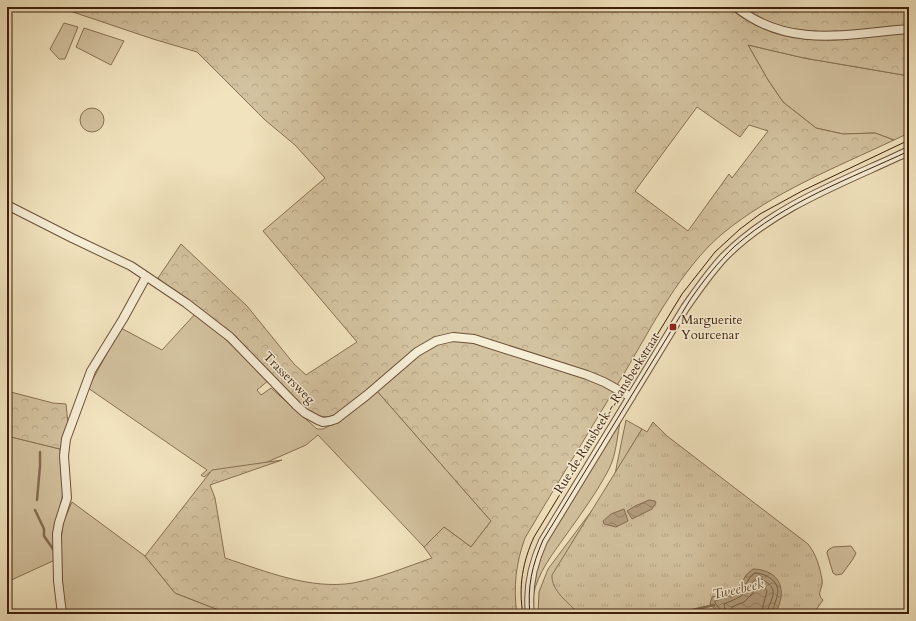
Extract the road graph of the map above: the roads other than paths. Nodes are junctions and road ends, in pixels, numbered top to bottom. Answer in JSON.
{"nodes":[{"id":1,"x":736,"y":7,"type":"edge"},
{"id":2,"x":909,"y":29,"type":"edge"},
{"id":3,"x":909,"y":152,"type":"edge"},
{"id":4,"x":7,"y":205,"type":"edge"},
{"id":5,"x":146,"y":277,"type":"junction"},
{"id":6,"x":631,"y":398,"type":"junction"},
{"id":7,"x":62,"y":614,"type":"edge"},
{"id":8,"x":530,"y":614,"type":"edge"}],
"edges":[{"from":1,"to":2,"type":"street"},
{"from":3,"to":6,"type":"street","name":"Rue de Ransbeek - Ransbeekstraat"},
{"from":4,"to":5,"type":"street","name":"Trassersweg"},
{"from":5,"to":6,"type":"street","name":"Trassersweg"},
{"from":5,"to":7,"type":"street"},
{"from":6,"to":8,"type":"street","name":"Rue de Ransbeek - Ransbeekstraat"}]}
